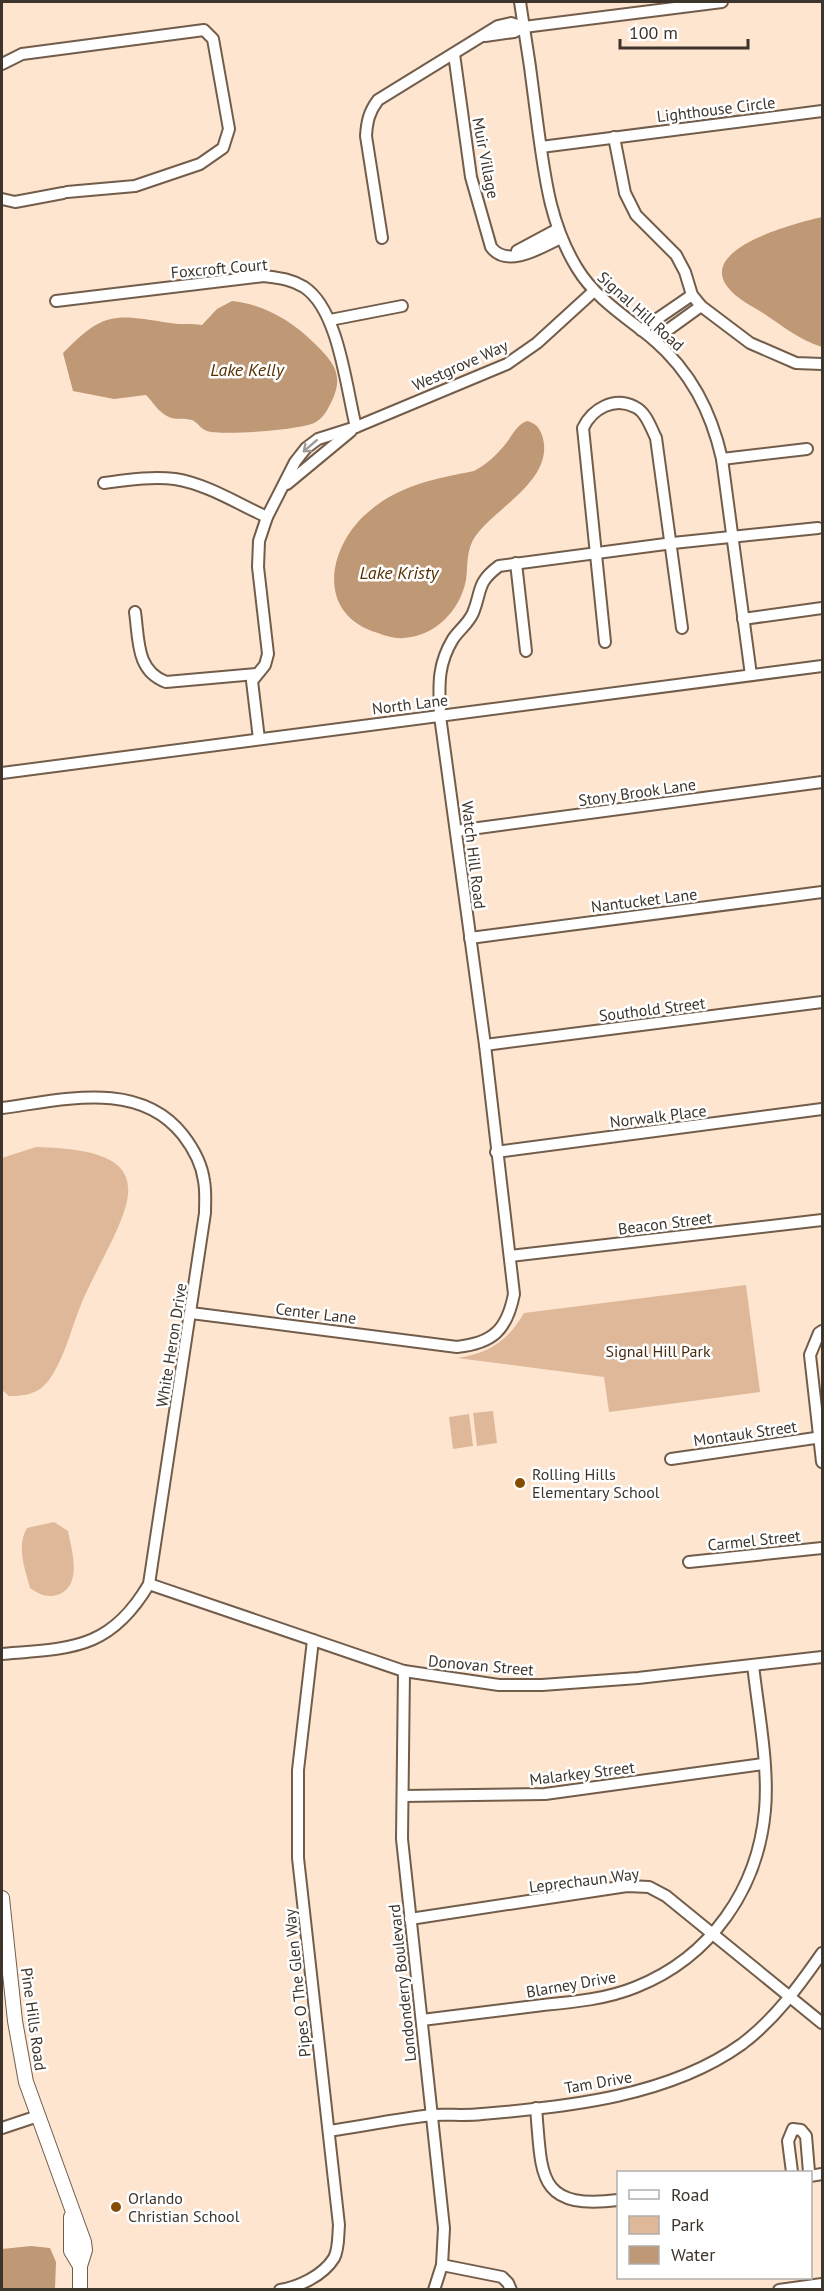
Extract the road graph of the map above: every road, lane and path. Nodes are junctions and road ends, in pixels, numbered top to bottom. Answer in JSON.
{"nodes":[{"id":1,"x":520,"y":2,"type":"edge"},
{"id":2,"x":722,"y":2,"type":"edge"},
{"id":3,"x":524,"y":27,"type":"junction"},
{"id":4,"x":454,"y":54,"type":"junction"},
{"id":5,"x":2,"y":64,"type":"edge"},
{"id":6,"x":822,"y":111,"type":"edge"},
{"id":7,"x":614,"y":137,"type":"junction"},
{"id":8,"x":541,"y":147,"type":"junction"},
{"id":9,"x":2,"y":199,"type":"edge"},
{"id":10,"x":560,"y":234,"type":"junction"},
{"id":11,"x":382,"y":238,"type":"dead end"},
{"id":12,"x":594,"y":291,"type":"junction"},
{"id":13,"x":692,"y":295,"type":"junction"},
{"id":14,"x":56,"y":301,"type":"dead end"},
{"id":15,"x":402,"y":306,"type":"dead end"},
{"id":16,"x":701,"y":306,"type":"junction"},
{"id":17,"x":330,"y":320,"type":"junction"},
{"id":18,"x":641,"y":330,"type":"junction"},
{"id":19,"x":654,"y":340,"type":"junction"},
{"id":20,"x":822,"y":364,"type":"edge"},
{"id":21,"x":356,"y":427,"type":"junction"},
{"id":22,"x":807,"y":449,"type":"dead end"},
{"id":23,"x":722,"y":459,"type":"junction"},
{"id":24,"x":104,"y":483,"type":"dead end"},
{"id":25,"x":267,"y":517,"type":"junction"},
{"id":26,"x":818,"y":528,"type":"dead end"},
{"id":27,"x":734,"y":539,"type":"junction"},
{"id":28,"x":673,"y":543,"type":"junction"},
{"id":29,"x":598,"y":553,"type":"junction"},
{"id":30,"x":516,"y":563,"type":"junction"},
{"id":31,"x":822,"y":608,"type":"edge"},
{"id":32,"x":135,"y":612,"type":"dead end"},
{"id":33,"x":743,"y":619,"type":"junction"},
{"id":34,"x":682,"y":628,"type":"dead end"},
{"id":35,"x":605,"y":642,"type":"dead end"},
{"id":36,"x":526,"y":651,"type":"dead end"},
{"id":37,"x":822,"y":666,"type":"edge"},
{"id":38,"x":257,"y":674,"type":"junction"},
{"id":39,"x":751,"y":675,"type":"junction"},
{"id":40,"x":440,"y":716,"type":"junction"},
{"id":41,"x":259,"y":739,"type":"junction"},
{"id":42,"x":2,"y":773,"type":"edge"},
{"id":43,"x":822,"y":782,"type":"edge"},
{"id":44,"x":456,"y":831,"type":"junction"},
{"id":45,"x":822,"y":892,"type":"edge"},
{"id":46,"x":470,"y":938,"type":"junction"},
{"id":47,"x":822,"y":1002,"type":"edge"},
{"id":48,"x":485,"y":1045,"type":"junction"},
{"id":49,"x":2,"y":1108,"type":"edge"},
{"id":50,"x":822,"y":1109,"type":"edge"},
{"id":51,"x":496,"y":1152,"type":"junction"},
{"id":52,"x":822,"y":1220,"type":"edge"},
{"id":53,"x":510,"y":1256,"type":"junction"},
{"id":54,"x":191,"y":1312,"type":"junction"},
{"id":55,"x":822,"y":1331,"type":"edge"},
{"id":56,"x":437,"y":1344,"type":"joint"},
{"id":57,"x":821,"y":1437,"type":"edge"},
{"id":58,"x":671,"y":1459,"type":"dead end"},
{"id":59,"x":822,"y":1462,"type":"edge"},
{"id":60,"x":822,"y":1548,"type":"edge"},
{"id":61,"x":689,"y":1562,"type":"dead end"},
{"id":62,"x":149,"y":1584,"type":"junction"},
{"id":63,"x":313,"y":1640,"type":"junction"},
{"id":64,"x":2,"y":1654,"type":"edge"},
{"id":65,"x":822,"y":1657,"type":"edge"},
{"id":66,"x":753,"y":1665,"type":"junction"},
{"id":67,"x":404,"y":1671,"type":"junction"},
{"id":68,"x":763,"y":1764,"type":"junction"},
{"id":69,"x":402,"y":1796,"type":"junction"},
{"id":70,"x":2,"y":1898,"type":"edge"},
{"id":71,"x":410,"y":1919,"type":"junction"},
{"id":72,"x":714,"y":1935,"type":"junction"},
{"id":73,"x":822,"y":1953,"type":"edge"},
{"id":74,"x":792,"y":1998,"type":"junction"},
{"id":75,"x":422,"y":2020,"type":"junction"},
{"id":76,"x":822,"y":2023,"type":"edge"},
{"id":77,"x":536,"y":2108,"type":"junction"},
{"id":78,"x":432,"y":2115,"type":"junction"},
{"id":79,"x":38,"y":2116,"type":"junction"},
{"id":80,"x":2,"y":2128,"type":"edge"},
{"id":81,"x":329,"y":2131,"type":"junction"},
{"id":82,"x":792,"y":2171,"type":"edge"},
{"id":83,"x":810,"y":2171,"type":"edge"},
{"id":84,"x":617,"y":2200,"type":"edge"},
{"id":85,"x":442,"y":2265,"type":"junction"},
{"id":86,"x":822,"y":2284,"type":"edge"},
{"id":87,"x":80,"y":2289,"type":"edge"},
{"id":88,"x":280,"y":2289,"type":"edge"},
{"id":89,"x":434,"y":2289,"type":"edge"},
{"id":90,"x":511,"y":2289,"type":"edge"},
{"id":91,"x":779,"y":2289,"type":"edge"}],
"edges":[{"from":1,"to":3,"type":"street","name":"Signal Hill Road"},
{"from":2,"to":3,"type":"street"},
{"from":3,"to":4,"type":"street"},
{"from":3,"to":8,"type":"street","name":"Signal Hill Road"},
{"from":4,"to":10,"type":"street","name":"Muir Village"},
{"from":4,"to":11,"type":"street"},
{"from":5,"to":9,"type":"street"},
{"from":6,"to":7,"type":"street","name":"Lighthouse Circle"},
{"from":7,"to":8,"type":"street","name":"Lighthouse Circle"},
{"from":7,"to":13,"type":"street"},
{"from":8,"to":10,"type":"street","name":"Signal Hill Road"},
{"from":10,"to":12,"type":"street","name":"Signal Hill Road"},
{"from":12,"to":18,"type":"street","name":"Signal Hill Road"},
{"from":12,"to":21,"type":"street","name":"Westgrove Way"},
{"from":13,"to":16,"type":"street"},
{"from":13,"to":18,"type":"street"},
{"from":14,"to":17,"type":"street","name":"Foxcroft Court"},
{"from":15,"to":17,"type":"street"},
{"from":16,"to":19,"type":"street"},
{"from":16,"to":20,"type":"street"},
{"from":17,"to":21,"type":"street","name":"Foxcroft Court"},
{"from":18,"to":19,"type":"street","name":"Signal Hill Road"},
{"from":19,"to":23,"type":"street","name":"Signal Hill Road"},
{"from":21,"to":25,"type":"street","name":"Westgrove Way"},
{"from":22,"to":23,"type":"street"},
{"from":23,"to":27,"type":"street","name":"Signal Hill Road"},
{"from":24,"to":25,"type":"street"},
{"from":25,"to":38,"type":"street","name":"Westgrove Way"},
{"from":26,"to":27,"type":"street","name":"Watch Hill Road"},
{"from":27,"to":28,"type":"street","name":"Watch Hill Road"},
{"from":27,"to":33,"type":"street","name":"Signal Hill Road"},
{"from":28,"to":29,"type":"street","name":"Watch Hill Road"},
{"from":28,"to":29,"type":"street"},
{"from":28,"to":34,"type":"street"},
{"from":29,"to":30,"type":"street","name":"Watch Hill Road"},
{"from":29,"to":35,"type":"street"},
{"from":30,"to":36,"type":"street"},
{"from":30,"to":40,"type":"street","name":"Watch Hill Road"},
{"from":31,"to":33,"type":"street"},
{"from":32,"to":38,"type":"street"},
{"from":33,"to":39,"type":"street","name":"Signal Hill Road"},
{"from":37,"to":39,"type":"street","name":"North Lane"},
{"from":38,"to":41,"type":"street","name":"Westgrove Way"},
{"from":39,"to":40,"type":"street","name":"North Lane"},
{"from":40,"to":41,"type":"street","name":"North Lane"},
{"from":40,"to":44,"type":"street","name":"Watch Hill Road"},
{"from":41,"to":42,"type":"street","name":"North Lane"},
{"from":43,"to":44,"type":"street","name":"Stony Brook Lane"},
{"from":44,"to":46,"type":"street","name":"Watch Hill Road"},
{"from":45,"to":46,"type":"street","name":"Nantucket Lane"},
{"from":46,"to":48,"type":"street","name":"Watch Hill Road"},
{"from":47,"to":48,"type":"street","name":"Southold Street"},
{"from":48,"to":51,"type":"street","name":"Watch Hill Road"},
{"from":49,"to":54,"type":"street","name":"White Heron Drive"},
{"from":50,"to":51,"type":"street","name":"Norwalk Place"},
{"from":51,"to":53,"type":"street","name":"Watch Hill Road"},
{"from":52,"to":53,"type":"street","name":"Beacon Street"},
{"from":53,"to":56,"type":"street","name":"Watch Hill Road"},
{"from":54,"to":56,"type":"street","name":"Center Lane"},
{"from":54,"to":62,"type":"street","name":"White Heron Drive"},
{"from":55,"to":57,"type":"street"},
{"from":57,"to":58,"type":"street","name":"Montauk Street"},
{"from":57,"to":59,"type":"street"},
{"from":60,"to":61,"type":"street","name":"Carmel Street"},
{"from":62,"to":63,"type":"street","name":"Donovan Street"},
{"from":62,"to":64,"type":"street","name":"White Heron Drive"},
{"from":63,"to":67,"type":"street","name":"Donovan Street"},
{"from":63,"to":81,"type":"street","name":"Pipes O The Glen Way"},
{"from":65,"to":66,"type":"street","name":"Donovan Street"},
{"from":66,"to":67,"type":"street","name":"Donovan Street"},
{"from":66,"to":68,"type":"street","name":"Blarney Drive"},
{"from":67,"to":69,"type":"street","name":"Londonderry Boulevard"},
{"from":68,"to":69,"type":"street","name":"Malarkey Street"},
{"from":68,"to":72,"type":"street","name":"Blarney Drive"},
{"from":69,"to":71,"type":"street","name":"Londonderry Boulevard"},
{"from":70,"to":79,"type":"main road","name":"Pine Hills Road"},
{"from":71,"to":72,"type":"street","name":"Leprechaun Way"},
{"from":71,"to":75,"type":"street","name":"Londonderry Boulevard"},
{"from":72,"to":74,"type":"street","name":"Leprechaun Way"},
{"from":72,"to":75,"type":"street","name":"Blarney Drive"},
{"from":73,"to":74,"type":"street","name":"Tam Drive"},
{"from":74,"to":76,"type":"street","name":"Leprechaun Way"},
{"from":74,"to":77,"type":"street","name":"Tam Drive"},
{"from":75,"to":78,"type":"street","name":"Londonderry Boulevard"},
{"from":77,"to":78,"type":"street","name":"Tam Drive"},
{"from":77,"to":84,"type":"street"},
{"from":78,"to":81,"type":"street","name":"Tam Drive"},
{"from":78,"to":85,"type":"street","name":"Londonderry Boulevard"},
{"from":79,"to":80,"type":"street"},
{"from":79,"to":87,"type":"main road","name":"Pine Hills Road"},
{"from":81,"to":88,"type":"street","name":"Pipes O The Glen Way"},
{"from":82,"to":83,"type":"street"},
{"from":85,"to":89,"type":"street","name":"Londonderry Boulevard"},
{"from":85,"to":90,"type":"street"},
{"from":86,"to":91,"type":"street"}]}
